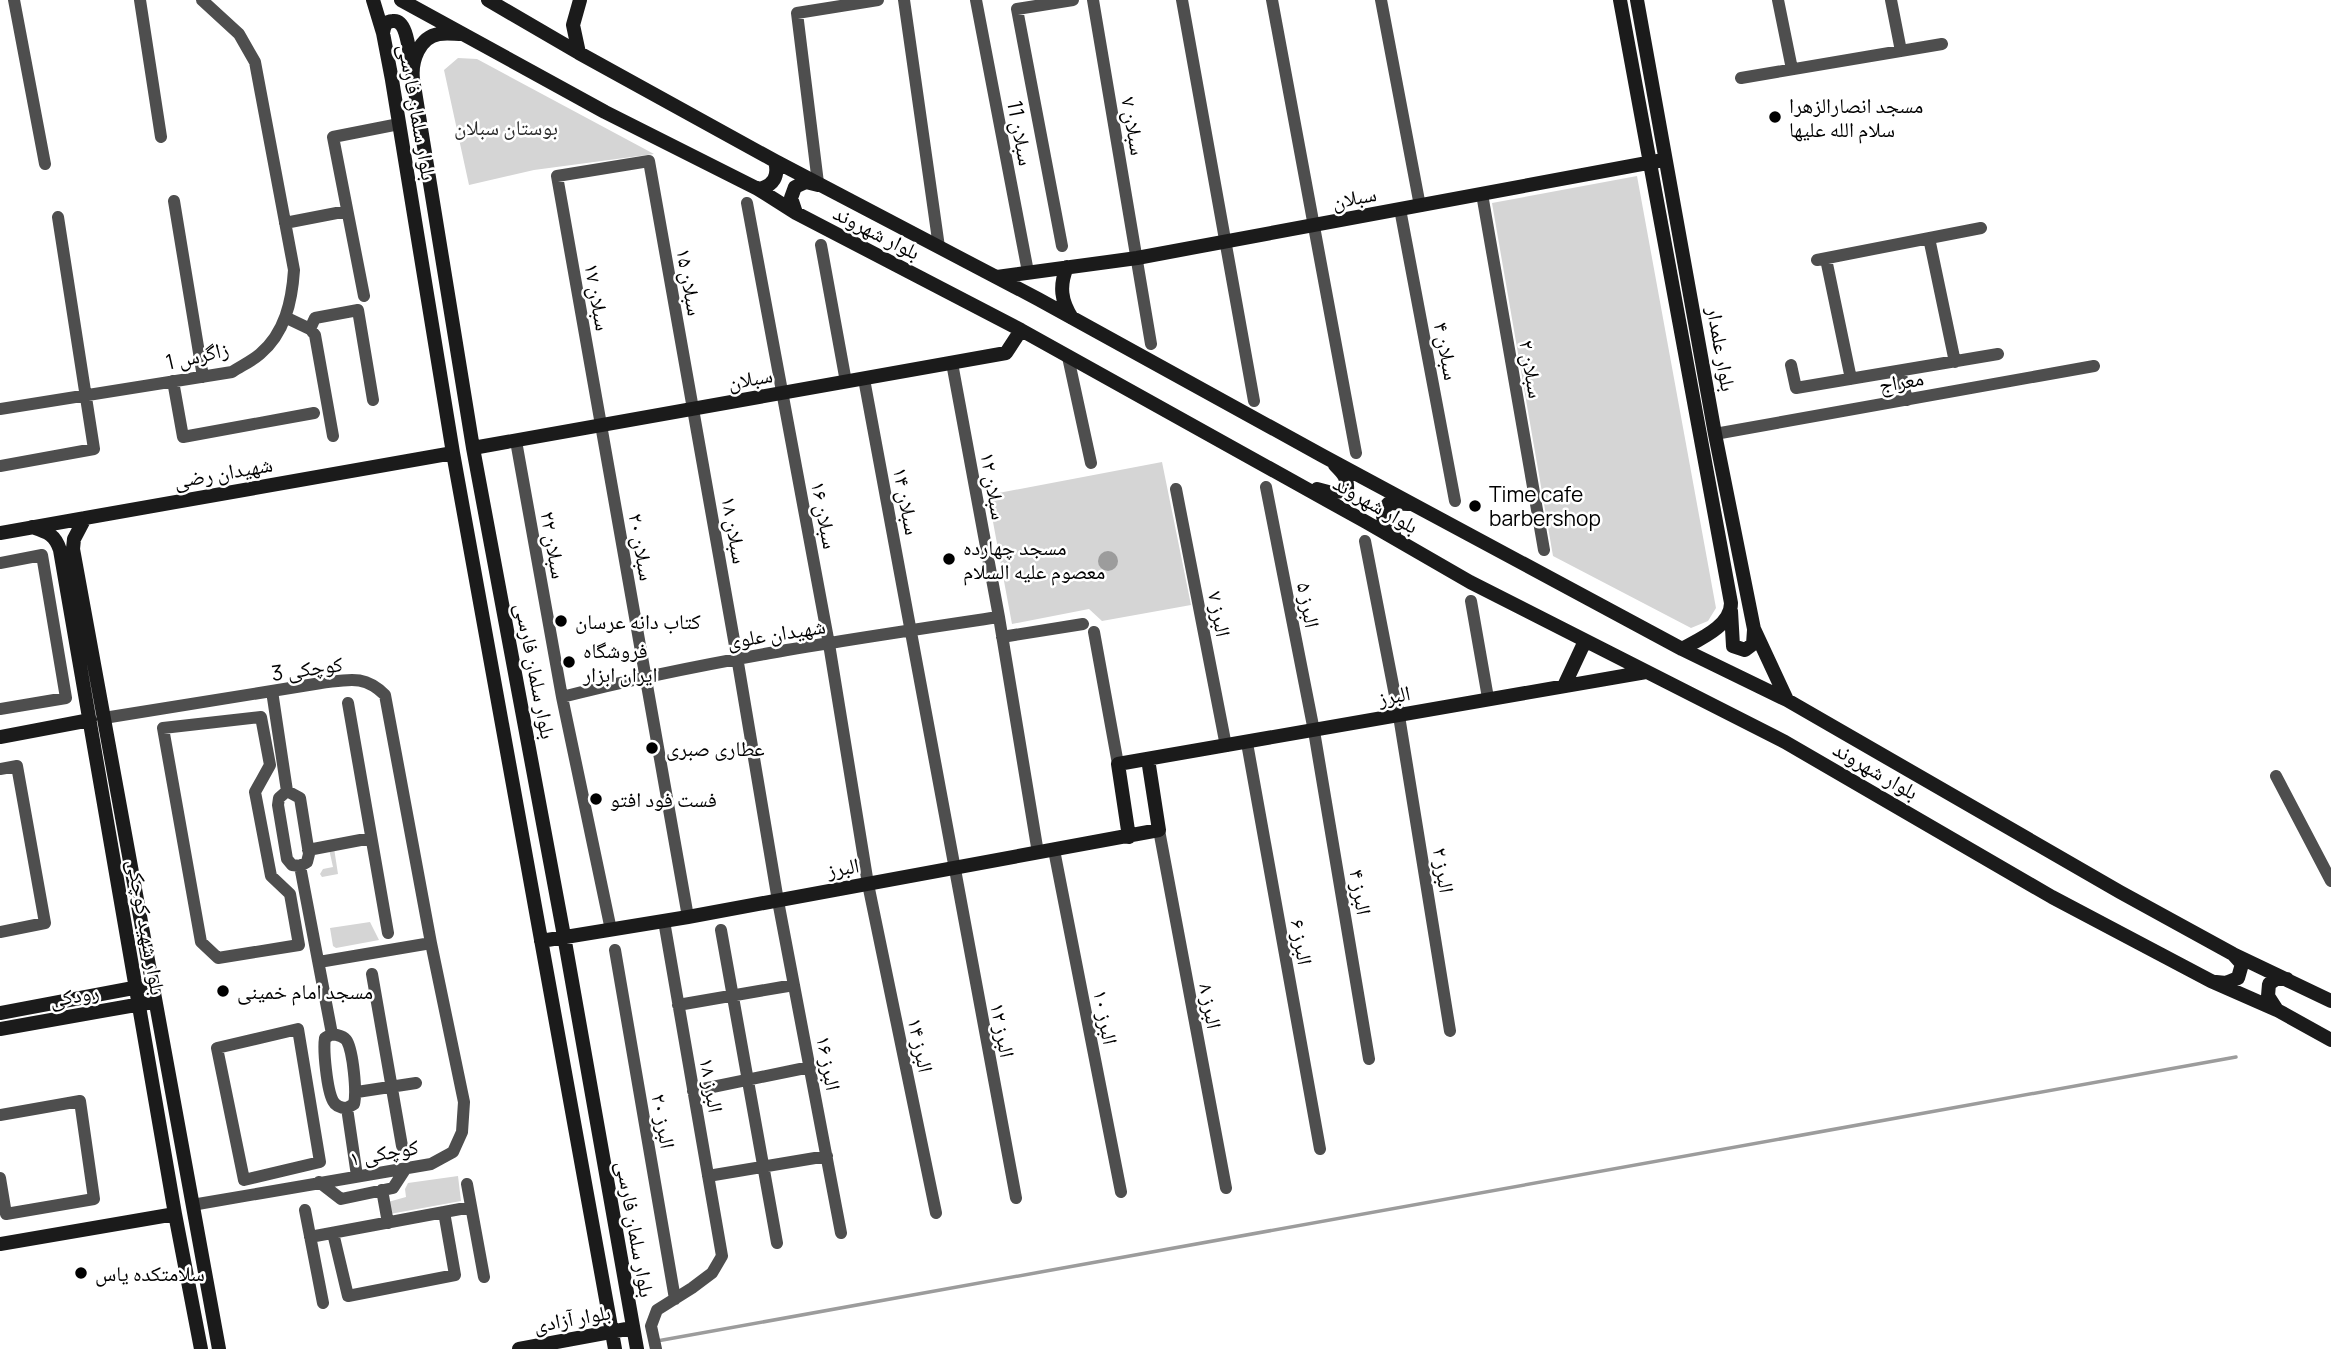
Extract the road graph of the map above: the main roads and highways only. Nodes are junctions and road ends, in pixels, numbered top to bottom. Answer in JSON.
{"nodes":[{"id":1,"x":373,"y":0,"type":"edge"},
{"id":2,"x":401,"y":0,"type":"edge"},
{"id":3,"x":488,"y":0,"type":"edge"},
{"id":4,"x":580,"y":0,"type":"edge"},
{"id":5,"x":1620,"y":0,"type":"edge"},
{"id":6,"x":1637,"y":0,"type":"edge"},
{"id":7,"x":383,"y":33,"type":"junction"},
{"id":8,"x":463,"y":34,"type":"junction"},
{"id":9,"x":579,"y":54,"type":"junction"},
{"id":10,"x":412,"y":67,"type":"junction"},
{"id":11,"x":1666,"y":159,"type":"junction"},
{"id":12,"x":775,"y":161,"type":"junction"},
{"id":13,"x":1649,"y":163,"type":"junction"},
{"id":14,"x":820,"y":185,"type":"junction"},
{"id":15,"x":758,"y":190,"type":"junction"},
{"id":16,"x":796,"y":214,"type":"junction"},
{"id":17,"x":1067,"y":267,"type":"junction"},
{"id":18,"x":997,"y":277,"type":"junction"},
{"id":19,"x":1072,"y":318,"type":"junction"},
{"id":20,"x":1021,"y":330,"type":"junction"},
{"id":21,"x":473,"y":449,"type":"junction"},
{"id":22,"x":453,"y":453,"type":"junction"},
{"id":23,"x":1323,"y":456,"type":"junction"},
{"id":24,"x":1296,"y":482,"type":"junction"},
{"id":25,"x":1419,"y":508,"type":"junction"},
{"id":26,"x":85,"y":518,"type":"junction"},
{"id":27,"x":32,"y":527,"type":"junction"},
{"id":28,"x":0,"y":533,"type":"edge"},
{"id":29,"x":1401,"y":542,"type":"junction"},
{"id":30,"x":67,"y":550,"type":"junction"},
{"id":31,"x":1731,"y":611,"type":"junction"},
{"id":32,"x":1754,"y":629,"type":"junction"},
{"id":33,"x":1585,"y":641,"type":"junction"},
{"id":34,"x":1682,"y":649,"type":"junction"},
{"id":35,"x":1646,"y":673,"type":"junction"},
{"id":36,"x":1564,"y":686,"type":"junction"},
{"id":37,"x":1787,"y":700,"type":"junction"},
{"id":38,"x":97,"y":719,"type":"junction"},
{"id":39,"x":0,"y":737,"type":"edge"},
{"id":40,"x":1148,"y":759,"type":"junction"},
{"id":41,"x":1129,"y":837,"type":"junction"},
{"id":42,"x":564,"y":936,"type":"junction"},
{"id":43,"x":541,"y":941,"type":"junction"},
{"id":44,"x":2234,"y":954,"type":"junction"},
{"id":45,"x":148,"y":960,"type":"junction"},
{"id":46,"x":132,"y":964,"type":"junction"},
{"id":47,"x":2287,"y":979,"type":"junction"},
{"id":48,"x":2211,"y":981,"type":"junction"},
{"id":49,"x":152,"y":984,"type":"junction"},
{"id":50,"x":136,"y":987,"type":"junction"},
{"id":51,"x":155,"y":1001,"type":"junction"},
{"id":52,"x":2331,"y":1001,"type":"edge"},
{"id":53,"x":139,"y":1004,"type":"junction"},
{"id":54,"x":2277,"y":1010,"type":"junction"},
{"id":55,"x":0,"y":1013,"type":"edge"},
{"id":56,"x":160,"y":1028,"type":"junction"},
{"id":57,"x":0,"y":1029,"type":"edge"},
{"id":58,"x":144,"y":1032,"type":"junction"},
{"id":59,"x":2331,"y":1040,"type":"edge"},
{"id":60,"x":175,"y":1214,"type":"junction"},
{"id":61,"x":0,"y":1244,"type":"edge"},
{"id":62,"x":622,"y":1273,"type":"junction"},
{"id":63,"x":601,"y":1278,"type":"junction"},
{"id":64,"x":632,"y":1328,"type":"junction"},
{"id":65,"x":612,"y":1332,"type":"junction"},
{"id":66,"x":201,"y":1349,"type":"edge"},
{"id":67,"x":219,"y":1349,"type":"edge"},
{"id":68,"x":519,"y":1349,"type":"edge"},
{"id":69,"x":615,"y":1349,"type":"edge"},
{"id":70,"x":637,"y":1349,"type":"edge"}],
"edges":[{"from":1,"to":7,"type":"main road","name":"بلوار سلمان فارسی"},
{"from":2,"to":8,"type":"main road","name":"بلوار شهروند"},
{"from":3,"to":9,"type":"main road","name":"بلوار شهروند"},
{"from":4,"to":9,"type":"main road"},
{"from":5,"to":13,"type":"main road","name":"بلوار علمدار"},
{"from":6,"to":11,"type":"main road","name":"بلوار علمدار"},
{"from":7,"to":10,"type":"main road"},
{"from":7,"to":22,"type":"main road","name":"بلوار سلمان فارسی"},
{"from":8,"to":10,"type":"main road","name":"بلوار سلمان فارسی"},
{"from":8,"to":15,"type":"main road","name":"بلوار شهروند"},
{"from":9,"to":12,"type":"main road","name":"بلوار شهروند"},
{"from":10,"to":21,"type":"main road","name":"بلوار سلمان فارسی"},
{"from":11,"to":13,"type":"main road","name":"سبلان"},
{"from":11,"to":32,"type":"main road","name":"بلوار علمدار"},
{"from":12,"to":14,"type":"main road","name":"بلوار شهروند"},
{"from":12,"to":15,"type":"main road"},
{"from":13,"to":17,"type":"main road","name":"سبلان"},
{"from":13,"to":31,"type":"main road","name":"بلوار علمدار"},
{"from":14,"to":16,"type":"main road"},
{"from":14,"to":18,"type":"main road","name":"بلوار شهروند"},
{"from":15,"to":16,"type":"main road","name":"بلوار شهروند"},
{"from":16,"to":20,"type":"main road","name":"بلوار شهروند"},
{"from":17,"to":18,"type":"main road","name":"سبلان"},
{"from":17,"to":19,"type":"main road"},
{"from":18,"to":19,"type":"main road","name":"بلوار شهروند"},
{"from":19,"to":23,"type":"main road","name":"بلوار شهروند"},
{"from":20,"to":21,"type":"main road","name":"سبلان"},
{"from":20,"to":24,"type":"main road","name":"بلوار شهروند"},
{"from":21,"to":42,"type":"main road","name":"بلوار سلمان فارسی"},
{"from":22,"to":26,"type":"main road","name":"شهیدان رضی"},
{"from":22,"to":43,"type":"main road","name":"بلوار سلمان فارسی"},
{"from":23,"to":24,"type":"main road"},
{"from":23,"to":25,"type":"main road","name":"بلوار شهروند"},
{"from":24,"to":29,"type":"main road","name":"بلوار شهروند"},
{"from":25,"to":29,"type":"main road"},
{"from":25,"to":34,"type":"main road","name":"بلوار شهروند"},
{"from":26,"to":27,"type":"main road","name":"شهیدان رضی"},
{"from":26,"to":30,"type":"main road","name":"بلوار شهید کوچکی"},
{"from":27,"to":28,"type":"main road","name":"شهیدان رضی"},
{"from":27,"to":30,"type":"main road"},
{"from":29,"to":33,"type":"main road","name":"بلوار شهروند"},
{"from":30,"to":38,"type":"main road","name":"بلوار شهید کوچکی"},
{"from":31,"to":32,"type":"main road","name":"بلوار علمدار"},
{"from":31,"to":34,"type":"main road"},
{"from":32,"to":37,"type":"main road","name":"بلوار علمدار"},
{"from":33,"to":35,"type":"main road","name":"بلوار شهروند"},
{"from":33,"to":36,"type":"main road"},
{"from":34,"to":37,"type":"main road","name":"بلوار شهروند"},
{"from":35,"to":36,"type":"main road","name":"البرز"},
{"from":35,"to":48,"type":"main road","name":"بلوار شهروند"},
{"from":36,"to":40,"type":"main road","name":"البرز"},
{"from":37,"to":44,"type":"main road","name":"بلوار شهروند"},
{"from":38,"to":39,"type":"main road"},
{"from":38,"to":45,"type":"main road","name":"بلوار شهید کوچکی"},
{"from":38,"to":46,"type":"main road","name":"بلوار شهید کوچکی"},
{"from":40,"to":41,"type":"main road","name":"البرز"},
{"from":40,"to":41,"type":"main road","name":"البرز"},
{"from":41,"to":42,"type":"main road","name":"البرز"},
{"from":42,"to":43,"type":"main road","name":"البرز"},
{"from":42,"to":62,"type":"main road","name":"بلوار سلمان فارسی"},
{"from":43,"to":63,"type":"main road","name":"بلوار سلمان فارسی"},
{"from":44,"to":47,"type":"main road","name":"بلوار شهروند"},
{"from":44,"to":48,"type":"main road"},
{"from":45,"to":46,"type":"main road"},
{"from":45,"to":49,"type":"main road","name":"بلوار شهید کوچکی"},
{"from":46,"to":50,"type":"main road","name":"بلوار شهید کوچکی"},
{"from":47,"to":52,"type":"main road","name":"بلوار شهروند"},
{"from":47,"to":54,"type":"main road"},
{"from":48,"to":54,"type":"main road","name":"بلوار شهروند"},
{"from":49,"to":50,"type":"main road","name":"رودکی"},
{"from":49,"to":51,"type":"main road","name":"بلوار شهید کوچکی"},
{"from":50,"to":53,"type":"main road","name":"بلوار شهید کوچکی"},
{"from":50,"to":55,"type":"main road","name":"رودکی"},
{"from":51,"to":53,"type":"main road","name":"رودکی"},
{"from":51,"to":56,"type":"main road","name":"بلوار شهید کوچکی"},
{"from":53,"to":57,"type":"main road","name":"رودکی"},
{"from":53,"to":58,"type":"main road","name":"بلوار شهید کوچکی"},
{"from":54,"to":59,"type":"main road","name":"بلوار شهروند"},
{"from":56,"to":58,"type":"main road"},
{"from":56,"to":67,"type":"main road","name":"بلوار شهید کوچکی"},
{"from":58,"to":60,"type":"main road","name":"بلوار شهید کوچکی"},
{"from":60,"to":61,"type":"main road"},
{"from":60,"to":66,"type":"main road","name":"بلوار شهید کوچکی"},
{"from":62,"to":63,"type":"main road"},
{"from":62,"to":64,"type":"main road","name":"بلوار سلمان فارسی"},
{"from":63,"to":65,"type":"main road","name":"بلوار سلمان فارسی"},
{"from":64,"to":65,"type":"main road","name":"بلوار آزادی"},
{"from":64,"to":70,"type":"main road","name":"بلوار سلمان فارسی"},
{"from":65,"to":68,"type":"main road","name":"بلوار آزادی"},
{"from":65,"to":69,"type":"main road","name":"بلوار سلمان فارسی"}]}
